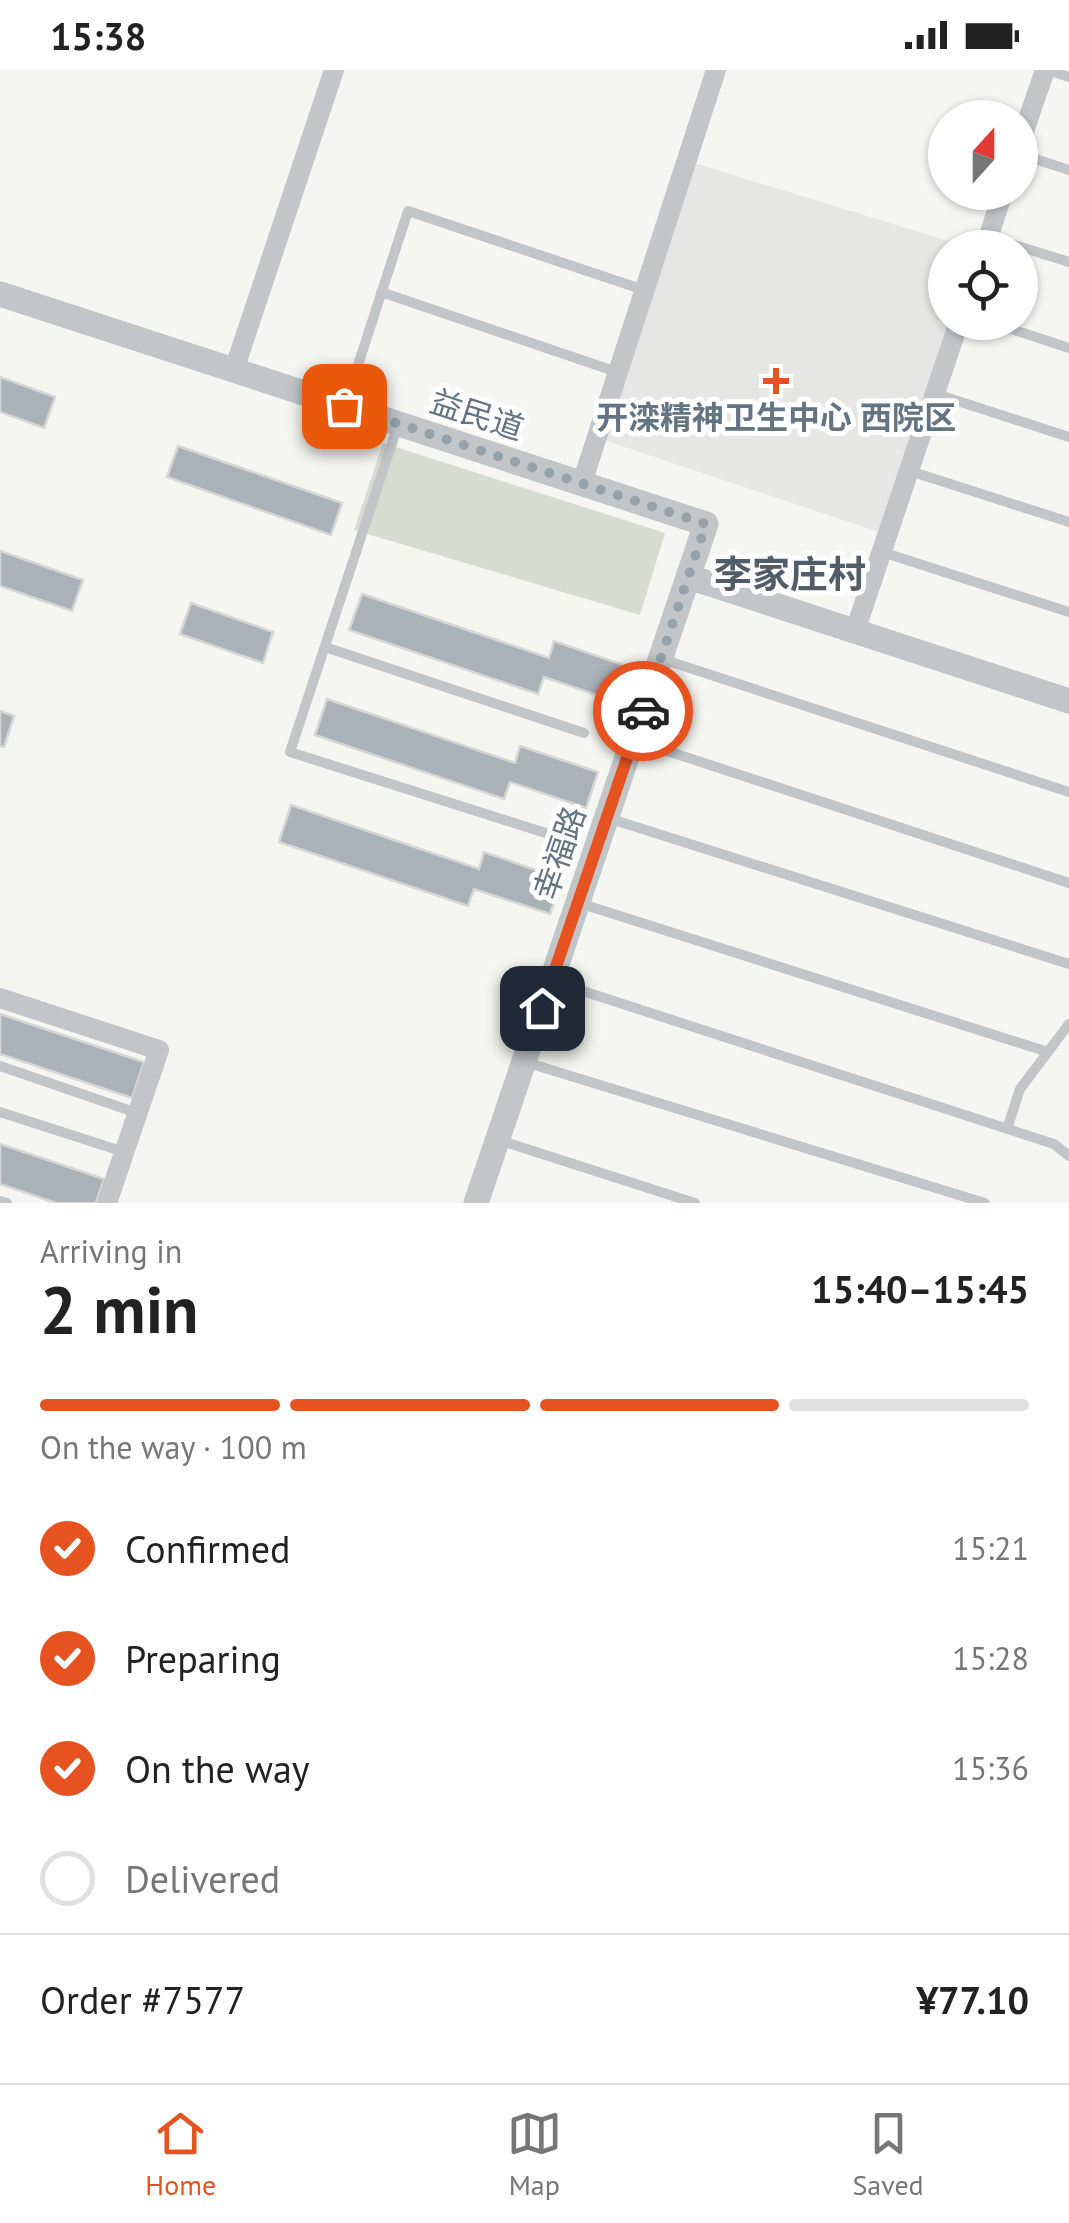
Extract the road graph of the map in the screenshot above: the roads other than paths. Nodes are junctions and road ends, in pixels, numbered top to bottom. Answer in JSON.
{"nodes":[{"id":1,"x":334,"y":70,"type":"edge"},
{"id":2,"x":716,"y":70,"type":"edge"},
{"id":3,"x":1046,"y":70,"type":"edge"},
{"id":4,"x":1069,"y":77,"type":"edge"},
{"id":5,"x":1035,"y":100,"type":"edge"},
{"id":6,"x":1038,"y":160,"type":"edge"},
{"id":7,"x":1069,"y":170,"type":"edge"},
{"id":8,"x":1038,"y":255,"type":"edge"},
{"id":9,"x":1069,"y":262,"type":"edge"},
{"id":10,"x":644,"y":290,"type":"junction"},
{"id":11,"x":381,"y":292,"type":"junction"},
{"id":12,"x":0,"y":294,"type":"edge"},
{"id":13,"x":1038,"y":338,"type":"edge"},
{"id":14,"x":953,"y":340,"type":"edge"},
{"id":15,"x":1069,"y":348,"type":"edge"},
{"id":16,"x":234,"y":370,"type":"junction"},
{"id":17,"x":618,"y":372,"type":"junction"},
{"id":18,"x":935,"y":394,"type":"junction"},
{"id":19,"x":344,"y":406,"type":"junction"},
{"id":20,"x":398,"y":424,"type":"junction"},
{"id":21,"x":1069,"y":437,"type":"edge"},
{"id":22,"x":909,"y":471,"type":"junction"},
{"id":23,"x":582,"y":483,"type":"junction"},
{"id":24,"x":1069,"y":522,"type":"edge"},
{"id":25,"x":706,"y":524,"type":"joint"},
{"id":26,"x":881,"y":552,"type":"junction"},
{"id":27,"x":688,"y":577,"type":"junction"},
{"id":28,"x":1069,"y":612,"type":"edge"},
{"id":29,"x":854,"y":631,"type":"junction"},
{"id":30,"x":325,"y":648,"type":"junction"},
{"id":31,"x":661,"y":658,"type":"junction"},
{"id":32,"x":1069,"y":701,"type":"edge"},
{"id":33,"x":584,"y":733,"type":"dead end"},
{"id":34,"x":634,"y":739,"type":"junction"},
{"id":35,"x":1069,"y":792,"type":"edge"},
{"id":36,"x":607,"y":818,"type":"junction"},
{"id":37,"x":555,"y":836,"type":"dead end"},
{"id":38,"x":1069,"y":883,"type":"edge"},
{"id":39,"x":578,"y":902,"type":"junction"},
{"id":40,"x":1069,"y":964,"type":"edge"},
{"id":41,"x":551,"y":981,"type":"junction"},
{"id":42,"x":0,"y":998,"type":"edge"},
{"id":43,"x":1069,"y":1024,"type":"edge"},
{"id":44,"x":1048,"y":1052,"type":"junction"},
{"id":45,"x":524,"y":1062,"type":"junction"},
{"id":46,"x":0,"y":1066,"type":"edge"},
{"id":47,"x":0,"y":1112,"type":"edge"},
{"id":48,"x":138,"y":1113,"type":"junction"},
{"id":49,"x":1007,"y":1129,"type":"junction"},
{"id":50,"x":498,"y":1139,"type":"junction"},
{"id":51,"x":124,"y":1153,"type":"junction"},
{"id":52,"x":1069,"y":1156,"type":"edge"},
{"id":53,"x":108,"y":1203,"type":"edge"},
{"id":54,"x":476,"y":1203,"type":"edge"},
{"id":55,"x":695,"y":1203,"type":"edge"},
{"id":56,"x":984,"y":1203,"type":"edge"}],
"edges":[{"from":1,"to":16,"type":"street"},
{"from":2,"to":10,"type":"street"},
{"from":3,"to":4,"type":"lane"},
{"from":3,"to":5,"type":"street"},
{"from":6,"to":7,"type":"lane"},
{"from":8,"to":9,"type":"lane"},
{"from":10,"to":11,"type":"lane"},
{"from":10,"to":17,"type":"street"},
{"from":11,"to":17,"type":"lane"},
{"from":11,"to":19,"type":"lane"},
{"from":12,"to":16,"type":"street","name":"益民道"},
{"from":13,"to":15,"type":"lane"},
{"from":14,"to":18,"type":"street"},
{"from":16,"to":19,"type":"street","name":"益民道"},
{"from":17,"to":23,"type":"street"},
{"from":18,"to":21,"type":"lane"},
{"from":18,"to":22,"type":"street"},
{"from":19,"to":20,"type":"street","name":"益民道"},
{"from":20,"to":23,"type":"street","name":"益民道"},
{"from":20,"to":30,"type":"lane"},
{"from":22,"to":24,"type":"lane"},
{"from":22,"to":26,"type":"street"},
{"from":23,"to":25,"type":"street","name":"益民道"},
{"from":25,"to":27,"type":"street","name":"幸福路"},
{"from":26,"to":28,"type":"lane"},
{"from":26,"to":29,"type":"street"},
{"from":27,"to":29,"type":"street"},
{"from":27,"to":31,"type":"street","name":"幸福路"},
{"from":29,"to":32,"type":"street"},
{"from":30,"to":33,"type":"lane"},
{"from":30,"to":37,"type":"lane"},
{"from":31,"to":34,"type":"street","name":"幸福路"},
{"from":31,"to":35,"type":"lane"},
{"from":34,"to":36,"type":"street","name":"幸福路"},
{"from":34,"to":38,"type":"lane"},
{"from":36,"to":39,"type":"street","name":"幸福路"},
{"from":36,"to":40,"type":"lane"},
{"from":39,"to":41,"type":"street","name":"幸福路"},
{"from":39,"to":44,"type":"lane"},
{"from":41,"to":45,"type":"street","name":"幸福路"},
{"from":41,"to":49,"type":"lane"},
{"from":42,"to":48,"type":"street"},
{"from":43,"to":44,"type":"lane"},
{"from":44,"to":49,"type":"lane"},
{"from":45,"to":50,"type":"street","name":"幸福路"},
{"from":45,"to":56,"type":"lane"},
{"from":46,"to":48,"type":"lane"},
{"from":47,"to":51,"type":"lane"},
{"from":48,"to":51,"type":"street"},
{"from":49,"to":52,"type":"lane"},
{"from":50,"to":54,"type":"street","name":"幸福路"},
{"from":50,"to":55,"type":"lane"},
{"from":51,"to":53,"type":"street"}]}
